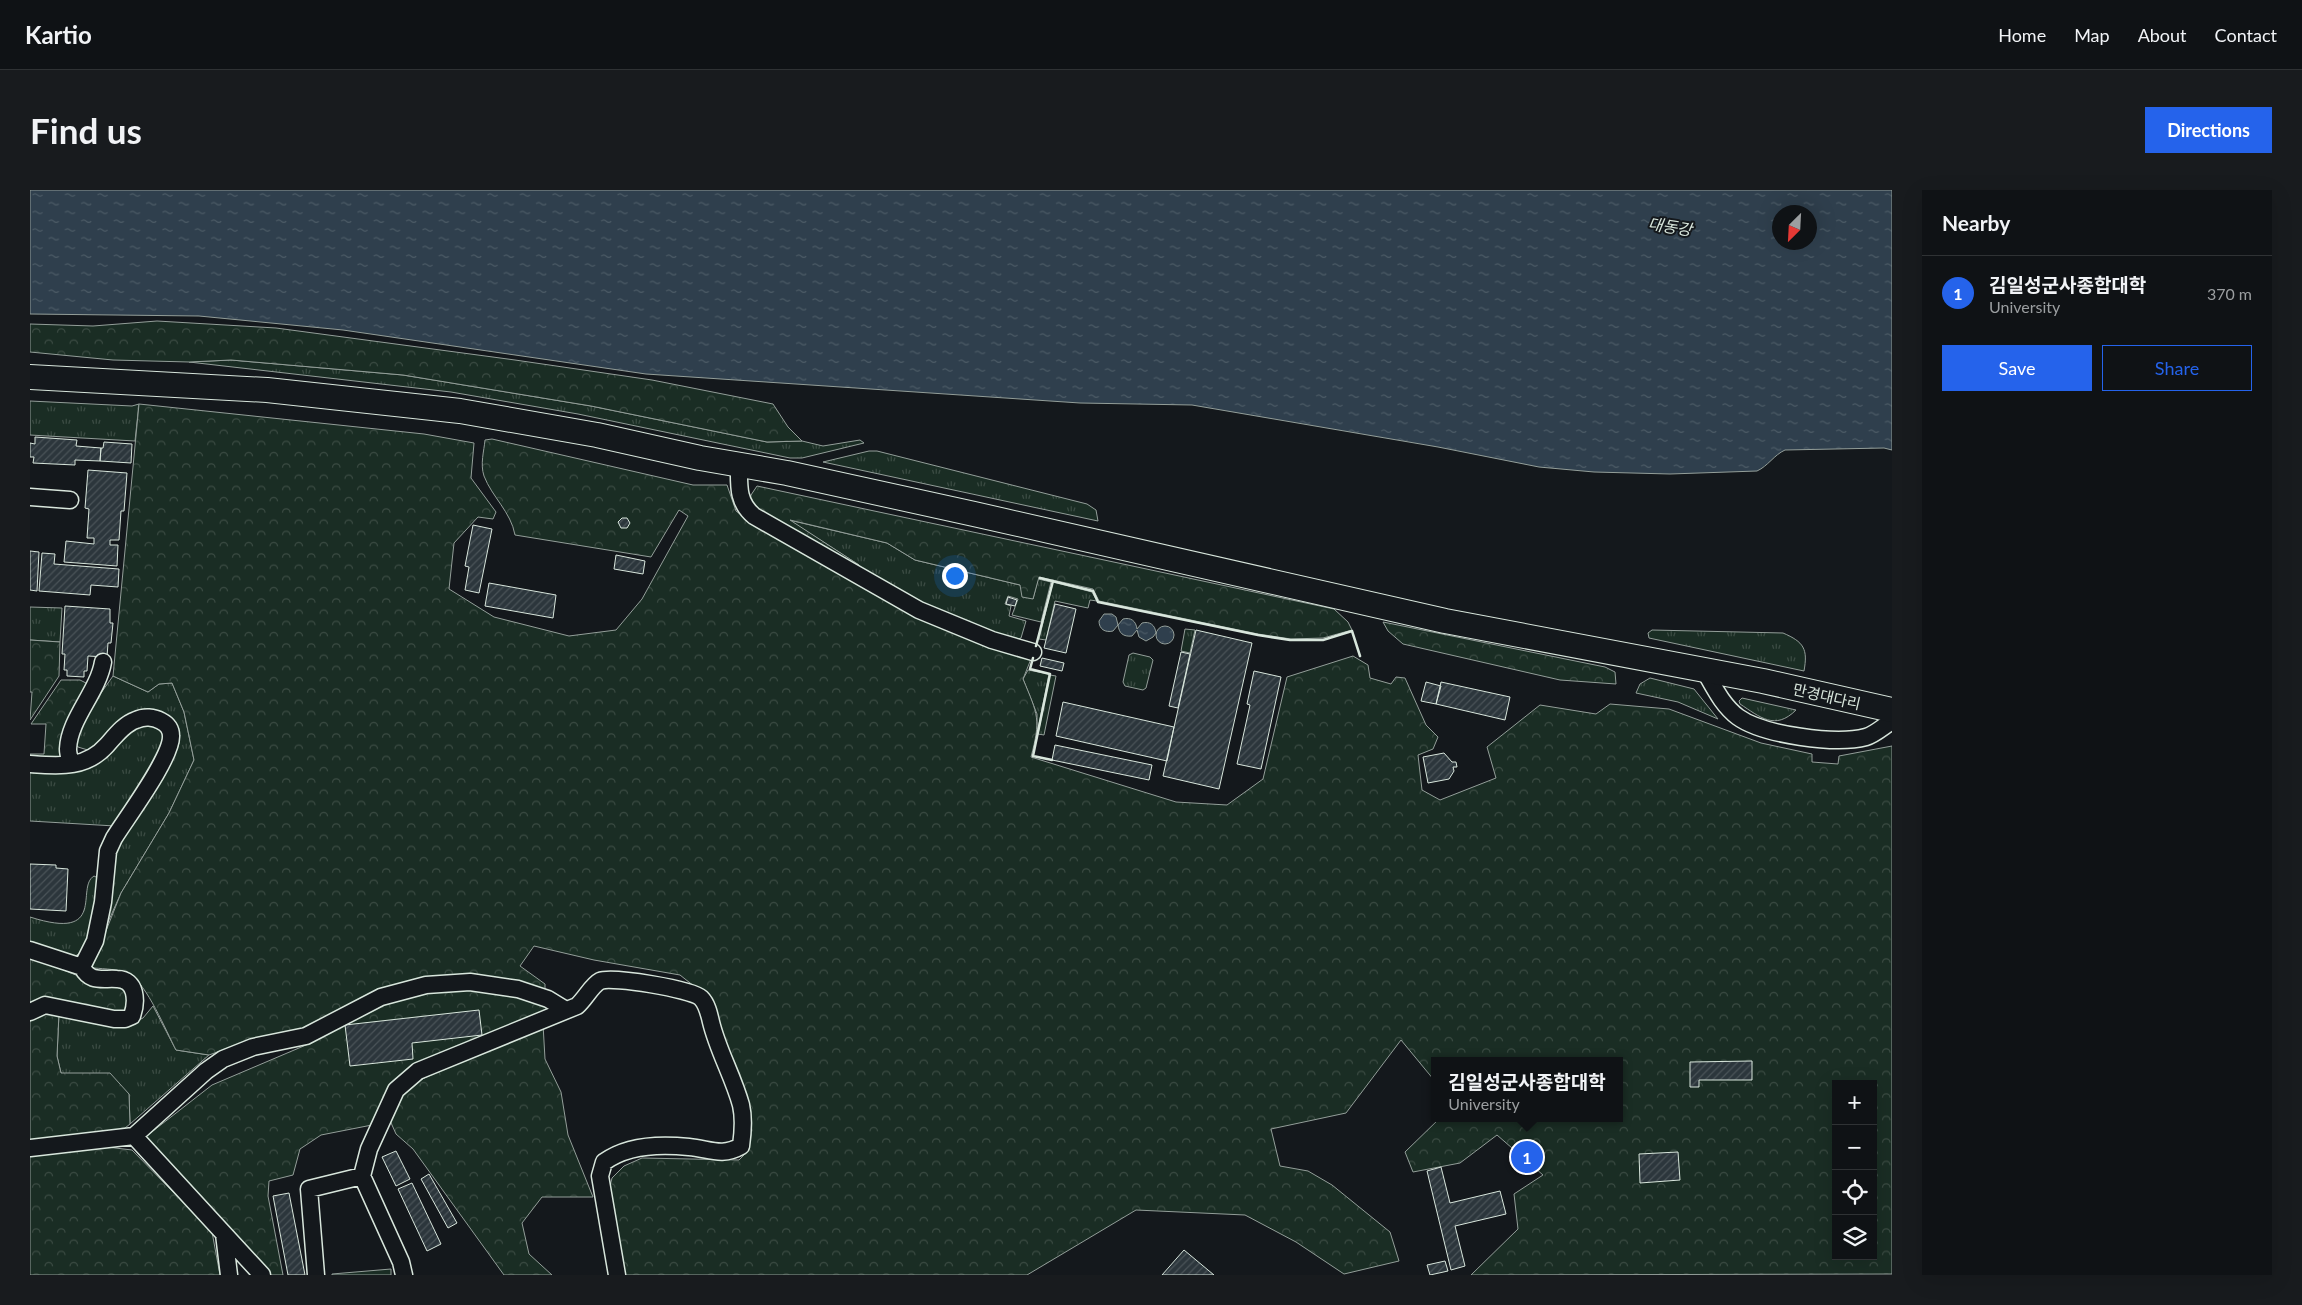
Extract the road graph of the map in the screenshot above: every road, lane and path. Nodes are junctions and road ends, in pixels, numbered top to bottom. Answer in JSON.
{"nodes":[{"id":1,"x":30,"y":377,"type":"edge"},
{"id":2,"x":739,"y":464,"type":"junction"},
{"id":3,"x":30,"y":497,"type":"edge"},
{"id":4,"x":70,"y":500,"type":"dead end"},
{"id":5,"x":1033,"y":652,"type":"dead end"},
{"id":6,"x":103,"y":662,"type":"dead end"},
{"id":7,"x":1704,"y":670,"type":"junction"},
{"id":8,"x":1892,"y":710,"type":"edge"},
{"id":9,"x":1892,"y":721,"type":"edge"},
{"id":10,"x":30,"y":764,"type":"edge"},
{"id":11,"x":71,"y":764,"type":"junction"},
{"id":12,"x":30,"y":950,"type":"edge"},
{"id":13,"x":82,"y":967,"type":"junction"},
{"id":14,"x":566,"y":1010,"type":"junction"},
{"id":15,"x":30,"y":1012,"type":"edge"},
{"id":16,"x":134,"y":1136,"type":"junction"},
{"id":17,"x":30,"y":1148,"type":"edge"},
{"id":18,"x":362,"y":1176,"type":"junction"},
{"id":19,"x":224,"y":1234,"type":"junction"},
{"id":20,"x":229,"y":1275,"type":"edge"},
{"id":21,"x":262,"y":1275,"type":"edge"},
{"id":22,"x":316,"y":1275,"type":"edge"},
{"id":23,"x":404,"y":1275,"type":"edge"},
{"id":24,"x":617,"y":1275,"type":"edge"}],
"edges":[{"from":1,"to":2,"type":"highway","name":"만경대다리"},
{"from":2,"to":5,"type":"lane"},
{"from":2,"to":7,"type":"highway","name":"만경대다리"},
{"from":3,"to":4,"type":"lane"},
{"from":6,"to":11,"type":"lane"},
{"from":7,"to":8,"type":"highway","name":"만경대다리"},
{"from":7,"to":9,"type":"lane"},
{"from":10,"to":11,"type":"lane"},
{"from":11,"to":13,"type":"lane"},
{"from":12,"to":13,"type":"lane"},
{"from":13,"to":15,"type":"lane"},
{"from":14,"to":16,"type":"lane"},
{"from":14,"to":18,"type":"lane"},
{"from":14,"to":24,"type":"lane"},
{"from":16,"to":17,"type":"lane"},
{"from":16,"to":19,"type":"lane"},
{"from":18,"to":22,"type":"lane"},
{"from":18,"to":23,"type":"lane"},
{"from":19,"to":20,"type":"lane"},
{"from":19,"to":21,"type":"lane"}]}
